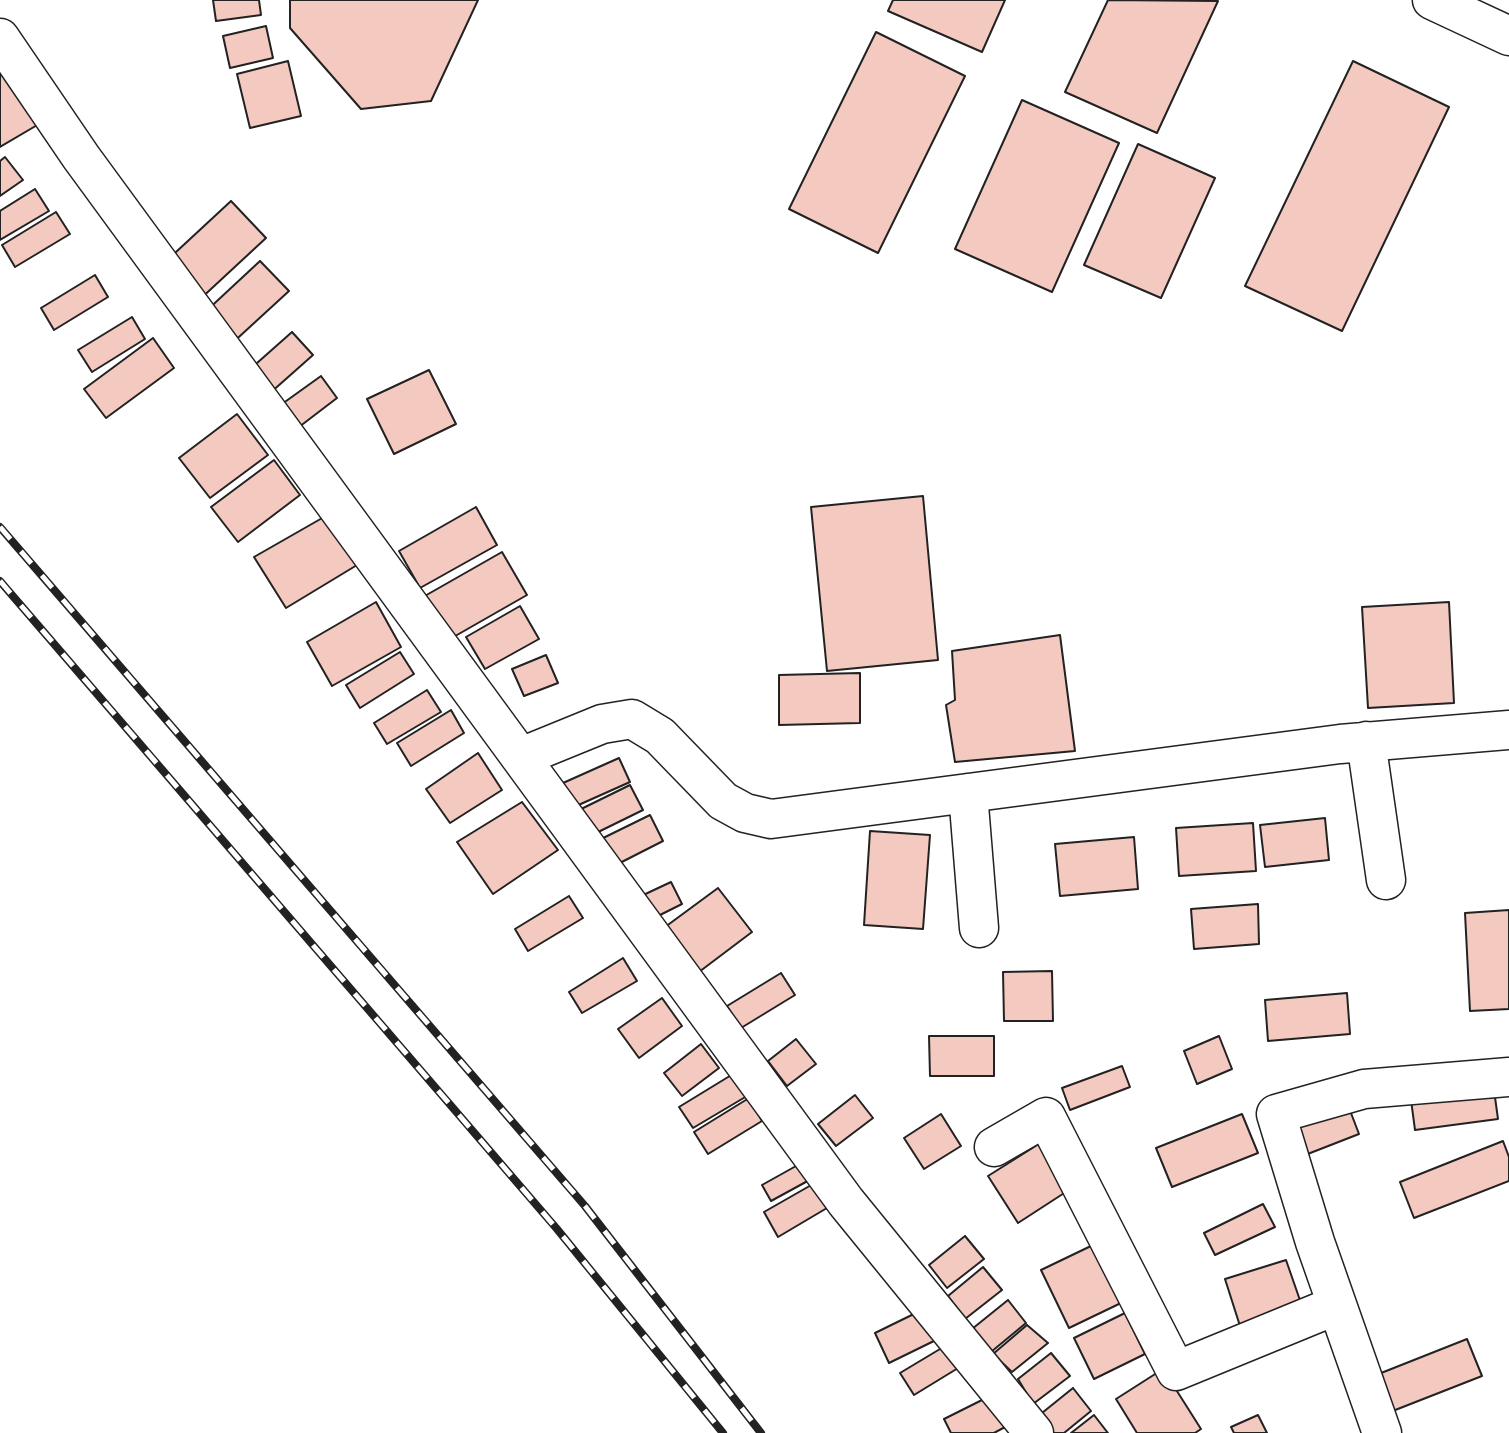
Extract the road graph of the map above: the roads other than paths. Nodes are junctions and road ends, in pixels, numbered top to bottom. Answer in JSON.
{"nodes":[{"id":1,"x":1432,"y":0,"type":"edge"},
{"id":2,"x":1509,"y":36,"type":"edge"},
{"id":3,"x":0,"y":38,"type":"edge"},
{"id":4,"x":1509,"y":730,"type":"edge"},
{"id":5,"x":1366,"y":741,"type":"junction"},
{"id":6,"x":521,"y":757,"type":"junction"},
{"id":7,"x":968,"y":793,"type":"junction"},
{"id":8,"x":1386,"y":880,"type":"dead end"},
{"id":9,"x":979,"y":928,"type":"dead end"},
{"id":10,"x":1508,"y":1080,"type":"edge"},
{"id":11,"x":994,"y":1147,"type":"dead end"},
{"id":12,"x":1337,"y":1305,"type":"junction"},
{"id":13,"x":1034,"y":1433,"type":"edge"},
{"id":14,"x":1382,"y":1433,"type":"edge"}],
"edges":[{"from":1,"to":2,"type":"street"},
{"from":3,"to":6,"type":"street"},
{"from":4,"to":5,"type":"street"},
{"from":5,"to":7,"type":"street"},
{"from":5,"to":8,"type":"street"},
{"from":6,"to":7,"type":"street"},
{"from":6,"to":13,"type":"street"},
{"from":7,"to":9,"type":"street"},
{"from":10,"to":12,"type":"street"},
{"from":11,"to":12,"type":"street"},
{"from":12,"to":14,"type":"street"}]}
